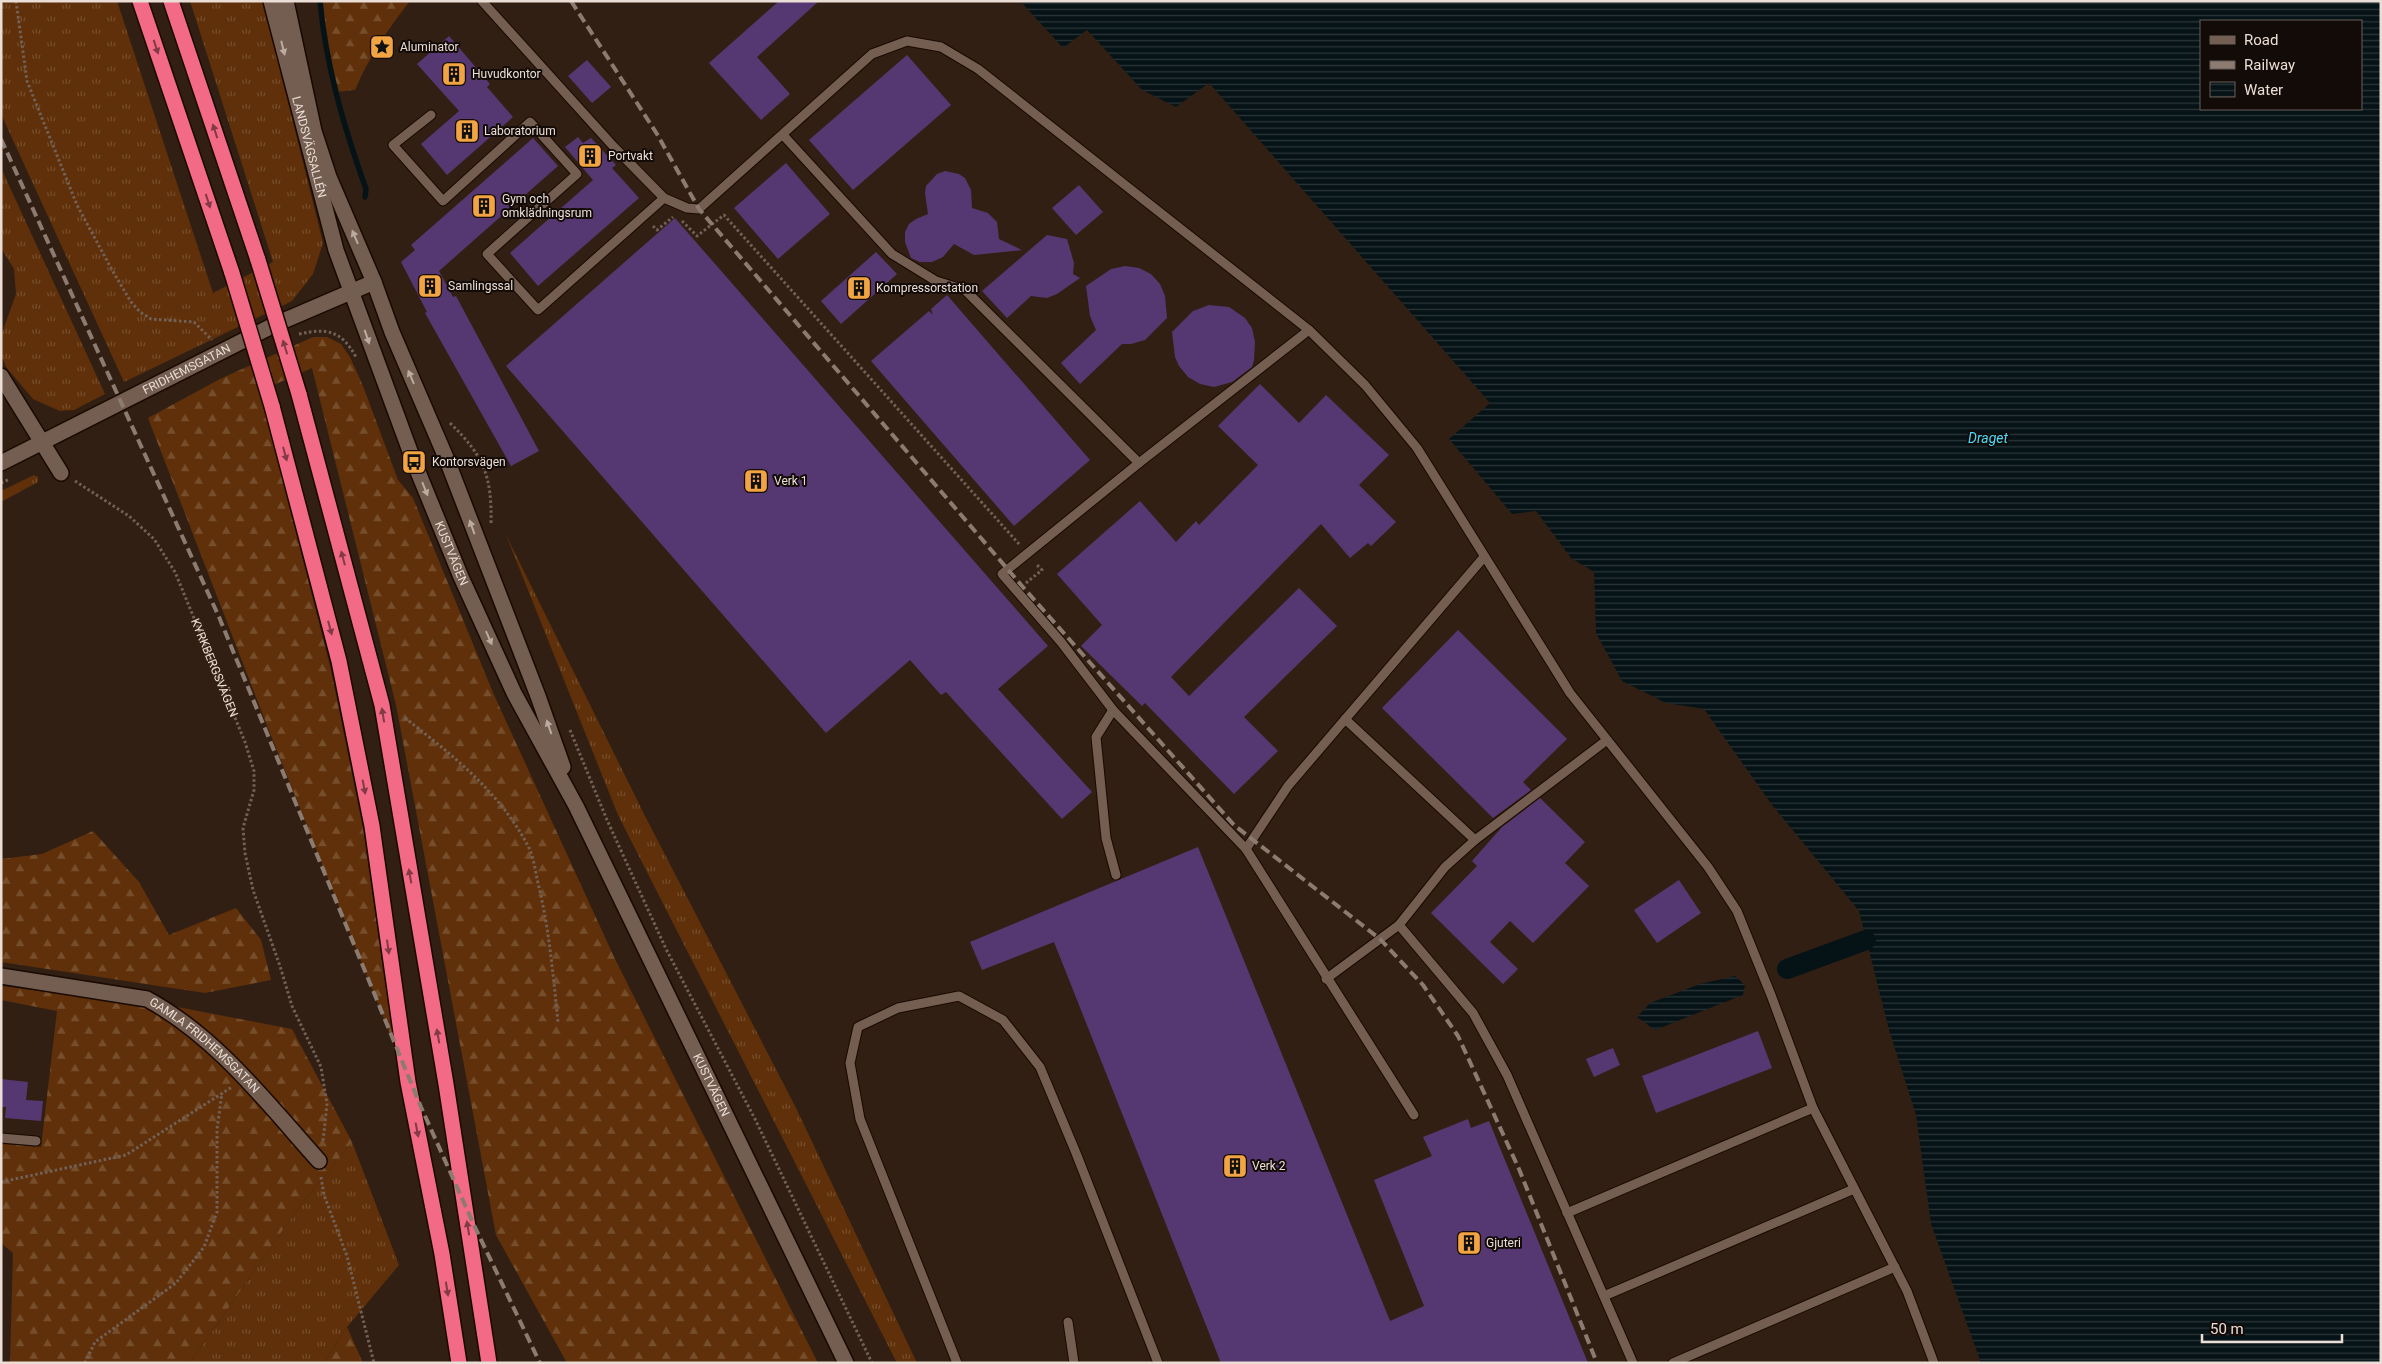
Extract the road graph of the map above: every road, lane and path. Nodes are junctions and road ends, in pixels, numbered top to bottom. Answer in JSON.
{"nodes":[{"id":1,"x":16,"y":1,"type":"edge"},
{"id":2,"x":140,"y":1,"type":"edge"},
{"id":3,"x":172,"y":1,"type":"edge"},
{"id":4,"x":271,"y":1,"type":"edge"},
{"id":5,"x":286,"y":1,"type":"edge"},
{"id":6,"x":482,"y":1,"type":"edge"},
{"id":7,"x":431,"y":115,"type":"dead end"},
{"id":8,"x":783,"y":135,"type":"junction"},
{"id":9,"x":664,"y":198,"type":"junction"},
{"id":10,"x":644,"y":216,"type":"junction"},
{"id":11,"x":374,"y":282,"type":"junction"},
{"id":12,"x":351,"y":291,"type":"junction"},
{"id":13,"x":1309,"y":330,"type":"junction"},
{"id":14,"x":221,"y":352,"type":"junction"},
{"id":15,"x":1,"y":376,"type":"edge"},
{"id":16,"x":445,"y":418,"type":"dead end"},
{"id":17,"x":42,"y":442,"type":"junction"},
{"id":18,"x":1,"y":462,"type":"edge"},
{"id":19,"x":1139,"y":463,"type":"junction"},
{"id":20,"x":61,"y":473,"type":"joint"},
{"id":21,"x":491,"y":526,"type":"dead end"},
{"id":22,"x":1027,"y":554,"type":"junction"},
{"id":23,"x":1484,"y":557,"type":"junction"},
{"id":24,"x":1016,"y":591,"type":"junction"},
{"id":25,"x":1113,"y":710,"type":"junction"},
{"id":26,"x":404,"y":718,"type":"dead end"},
{"id":27,"x":1346,"y":719,"type":"junction"},
{"id":28,"x":566,"y":722,"type":"dead end"},
{"id":29,"x":1607,"y":740,"type":"junction"},
{"id":30,"x":576,"y":806,"type":"junction"},
{"id":31,"x":1475,"y":840,"type":"junction"},
{"id":32,"x":1246,"y":850,"type":"junction"},
{"id":33,"x":1116,"y":875,"type":"dead end"},
{"id":34,"x":1399,"y":925,"type":"junction"},
{"id":35,"x":1,"y":976,"type":"edge"},
{"id":36,"x":1326,"y":979,"type":"junction"},
{"id":37,"x":558,"y":1022,"type":"dead end"},
{"id":38,"x":244,"y":1079,"type":"junction"},
{"id":39,"x":222,"y":1093,"type":"junction"},
{"id":40,"x":1812,"y":1108,"type":"junction"},
{"id":41,"x":1414,"y":1115,"type":"dead end"},
{"id":42,"x":1,"y":1138,"type":"edge"},
{"id":43,"x":36,"y":1141,"type":"dead end"},
{"id":44,"x":319,"y":1161,"type":"junction"},
{"id":45,"x":1,"y":1182,"type":"edge"},
{"id":46,"x":1854,"y":1189,"type":"junction"},
{"id":47,"x":1567,"y":1214,"type":"junction"},
{"id":48,"x":1894,"y":1267,"type":"junction"},
{"id":49,"x":1604,"y":1296,"type":"junction"},
{"id":50,"x":1068,"y":1322,"type":"dead end"},
{"id":51,"x":85,"y":1363,"type":"edge"},
{"id":52,"x":374,"y":1363,"type":"edge"},
{"id":53,"x":459,"y":1363,"type":"edge"},
{"id":54,"x":489,"y":1363,"type":"edge"},
{"id":55,"x":846,"y":1363,"type":"edge"},
{"id":56,"x":872,"y":1363,"type":"edge"},
{"id":57,"x":957,"y":1363,"type":"edge"},
{"id":58,"x":1074,"y":1363,"type":"edge"},
{"id":59,"x":1158,"y":1363,"type":"edge"},
{"id":60,"x":1633,"y":1363,"type":"edge"},
{"id":61,"x":1674,"y":1363,"type":"edge"},
{"id":62,"x":1934,"y":1363,"type":"edge"}],
"edges":[{"from":1,"to":14,"type":"path"},
{"from":2,"to":53,"type":"highway","one_way":true,"bridge":true},
{"from":54,"to":3,"type":"highway","one_way":true,"bridge":true},
{"from":4,"to":12,"type":"main road","name":"LANDSVÄGSALLÉN","one_way":true},
{"from":11,"to":5,"type":"main road","name":"LANDSVÄGSALLÉN","one_way":true},
{"from":6,"to":9,"type":"lane"},
{"from":7,"to":10,"type":"lane"},
{"from":8,"to":9,"type":"lane"},
{"from":8,"to":13,"type":"lane"},
{"from":8,"to":19,"type":"lane"},
{"from":9,"to":10,"type":"lane"},
{"from":10,"to":22,"type":"path"},
{"from":11,"to":12,"type":"main road","name":"FRIDHEMSGATAN"},
{"from":30,"to":11,"type":"main road","name":"KUSTVÄGEN","one_way":true},
{"from":12,"to":14,"type":"main road","name":"FRIDHEMSGATAN"},
{"from":12,"to":30,"type":"main road","name":"KUSTVÄGEN","one_way":true},
{"from":13,"to":19,"type":"lane"},
{"from":13,"to":23,"type":"lane"},
{"from":14,"to":17,"type":"main road","name":"FRIDHEMSGATAN"},
{"from":15,"to":17,"type":"main road"},
{"from":16,"to":21,"type":"path"},
{"from":17,"to":18,"type":"main road","name":"FRIDHEMSGATAN"},
{"from":17,"to":20,"type":"main road"},
{"from":19,"to":22,"type":"lane"},
{"from":20,"to":44,"type":"path","name":"KYRKBERGSVÄGEN"},
{"from":22,"to":24,"type":"lane"},
{"from":22,"to":24,"type":"path"},
{"from":23,"to":27,"type":"lane"},
{"from":23,"to":29,"type":"lane"},
{"from":24,"to":25,"type":"lane"},
{"from":25,"to":32,"type":"lane"},
{"from":25,"to":33,"type":"lane"},
{"from":26,"to":37,"type":"path"},
{"from":27,"to":31,"type":"lane"},
{"from":27,"to":32,"type":"lane"},
{"from":28,"to":56,"type":"path"},
{"from":29,"to":31,"type":"lane"},
{"from":29,"to":40,"type":"lane"},
{"from":30,"to":55,"type":"main road","name":"KUSTVÄGEN"},
{"from":31,"to":34,"type":"lane"},
{"from":32,"to":36,"type":"lane"},
{"from":34,"to":36,"type":"lane"},
{"from":34,"to":47,"type":"lane"},
{"from":35,"to":38,"type":"main road","name":"GAMLA FRIDHEMSGATAN"},
{"from":36,"to":41,"type":"lane"},
{"from":38,"to":39,"type":"path"},
{"from":38,"to":44,"type":"main road","name":"GAMLA FRIDHEMSGATAN"},
{"from":39,"to":45,"type":"path"},
{"from":39,"to":51,"type":"path"},
{"from":40,"to":46,"type":"lane"},
{"from":40,"to":47,"type":"lane"},
{"from":42,"to":43,"type":"lane"},
{"from":44,"to":52,"type":"path","name":"KYRKBERGSVÄGEN"},
{"from":46,"to":48,"type":"lane"},
{"from":46,"to":49,"type":"lane"},
{"from":47,"to":49,"type":"lane"},
{"from":48,"to":61,"type":"lane"},
{"from":48,"to":62,"type":"lane"},
{"from":49,"to":60,"type":"lane"},
{"from":50,"to":58,"type":"lane"},
{"from":57,"to":59,"type":"lane"}]}
